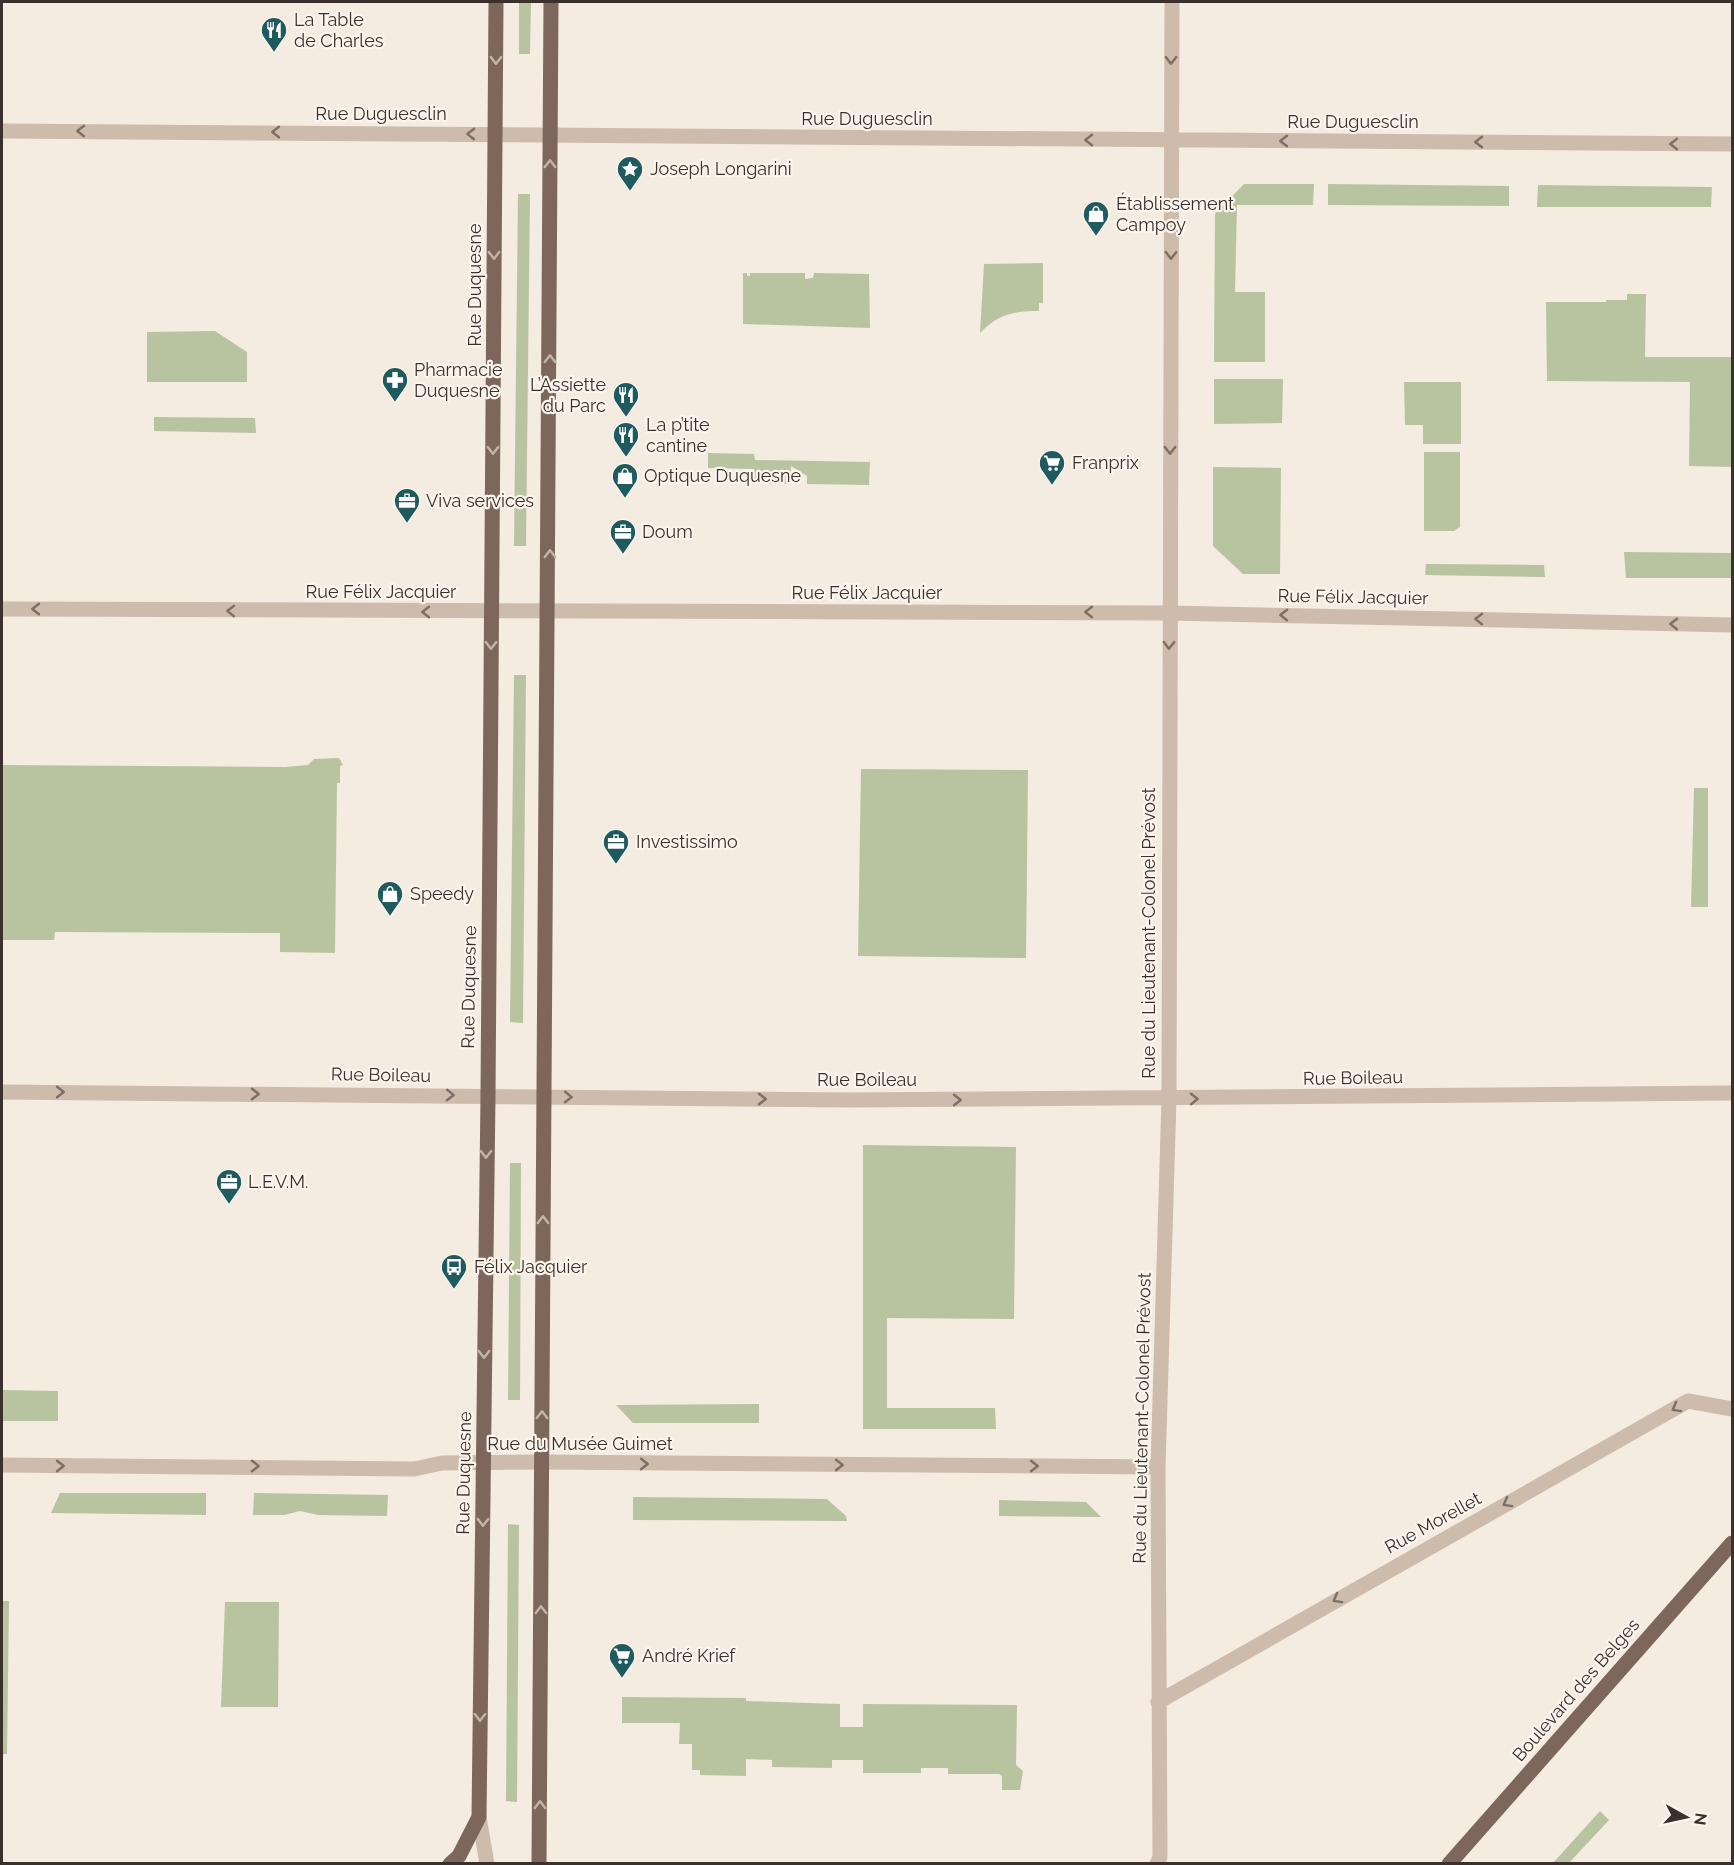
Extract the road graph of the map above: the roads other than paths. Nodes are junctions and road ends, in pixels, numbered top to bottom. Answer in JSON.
{"nodes":[{"id":1,"x":496,"y":2,"type":"edge"},
{"id":2,"x":551,"y":2,"type":"edge"},
{"id":3,"x":1172,"y":2,"type":"edge"},
{"id":4,"x":2,"y":130,"type":"edge"},
{"id":5,"x":495,"y":134,"type":"junction"},
{"id":6,"x":550,"y":135,"type":"junction"},
{"id":7,"x":1172,"y":140,"type":"junction"},
{"id":8,"x":1732,"y":144,"type":"edge"},
{"id":9,"x":2,"y":609,"type":"edge"},
{"id":10,"x":492,"y":612,"type":"junction"},
{"id":11,"x":548,"y":612,"type":"junction"},
{"id":12,"x":1170,"y":613,"type":"junction"},
{"id":13,"x":1732,"y":625,"type":"edge"},
{"id":14,"x":2,"y":1092,"type":"edge"},
{"id":15,"x":1732,"y":1093,"type":"edge"},
{"id":16,"x":488,"y":1096,"type":"junction"},
{"id":17,"x":544,"y":1097,"type":"junction"},
{"id":18,"x":1169,"y":1099,"type":"junction"},
{"id":19,"x":1732,"y":1409,"type":"edge"},
{"id":20,"x":542,"y":1462,"type":"junction"},
{"id":21,"x":484,"y":1463,"type":"junction"},
{"id":22,"x":2,"y":1465,"type":"edge"},
{"id":23,"x":1158,"y":1467,"type":"junction"},
{"id":24,"x":1732,"y":1543,"type":"edge"},
{"id":25,"x":1158,"y":1702,"type":"junction"},
{"id":26,"x":479,"y":1817,"type":"junction"},
{"id":27,"x":450,"y":1863,"type":"edge"},
{"id":28,"x":487,"y":1863,"type":"edge"},
{"id":29,"x":539,"y":1863,"type":"edge"},
{"id":30,"x":1157,"y":1863,"type":"edge"},
{"id":31,"x":1449,"y":1863,"type":"edge"}],
"edges":[{"from":1,"to":5,"type":"main road","name":"Rue Duquesne","one_way":true},
{"from":2,"to":6,"type":"main road"},
{"from":3,"to":7,"type":"street","name":"Rue du Lieutenant-Colonel Prévost","one_way":true},
{"from":5,"to":4,"type":"street","name":"Rue Duguesclin","one_way":true},
{"from":5,"to":6,"type":"street","name":"Rue Duguesclin"},
{"from":5,"to":10,"type":"main road","name":"Rue Duquesne","one_way":true},
{"from":7,"to":6,"type":"street","name":"Rue Duguesclin","one_way":true},
{"from":11,"to":6,"type":"main road","one_way":true},
{"from":8,"to":7,"type":"street","name":"Rue Duguesclin","one_way":true},
{"from":7,"to":12,"type":"street","name":"Rue du Lieutenant-Colonel Prévost","one_way":true},
{"from":10,"to":9,"type":"street","name":"Rue Félix Jacquier","one_way":true},
{"from":10,"to":11,"type":"street","name":"Rue Félix Jacquier"},
{"from":10,"to":16,"type":"main road","name":"Rue Duquesne","one_way":true},
{"from":12,"to":11,"type":"street","name":"Rue Félix Jacquier","one_way":true},
{"from":11,"to":17,"type":"main road"},
{"from":13,"to":12,"type":"street","name":"Rue Félix Jacquier","one_way":true},
{"from":12,"to":18,"type":"street","name":"Rue du Lieutenant-Colonel Prévost","one_way":true},
{"from":14,"to":16,"type":"street","name":"Rue Boileau","one_way":true},
{"from":18,"to":15,"type":"street","name":"Rue Boileau","one_way":true},
{"from":16,"to":17,"type":"street","name":"Rue Boileau"},
{"from":16,"to":21,"type":"main road","name":"Rue Duquesne","one_way":true},
{"from":17,"to":18,"type":"street","name":"Rue Boileau","one_way":true},
{"from":20,"to":17,"type":"main road","one_way":true},
{"from":18,"to":23,"type":"street","name":"Rue du Lieutenant-Colonel Prévost"},
{"from":19,"to":25,"type":"street","name":"Rue Morellet","one_way":true},
{"from":20,"to":21,"type":"street","name":"Rue du Musée Guimet"},
{"from":20,"to":23,"type":"street","name":"Rue du Musée Guimet","one_way":true},
{"from":29,"to":20,"type":"main road","one_way":true},
{"from":22,"to":21,"type":"street","name":"Rue du Musée Guimet","one_way":true},
{"from":21,"to":26,"type":"main road","name":"Rue Duquesne","one_way":true},
{"from":23,"to":25,"type":"street","name":"Rue du Lieutenant-Colonel Prévost"},
{"from":24,"to":31,"type":"main road","name":"Boulevard des Belges"},
{"from":25,"to":30,"type":"street","name":"Rue du Lieutenant-Colonel Prévost"},
{"from":26,"to":27,"type":"main road"},
{"from":26,"to":28,"type":"street","name":"Rue Duquesne"}]}
